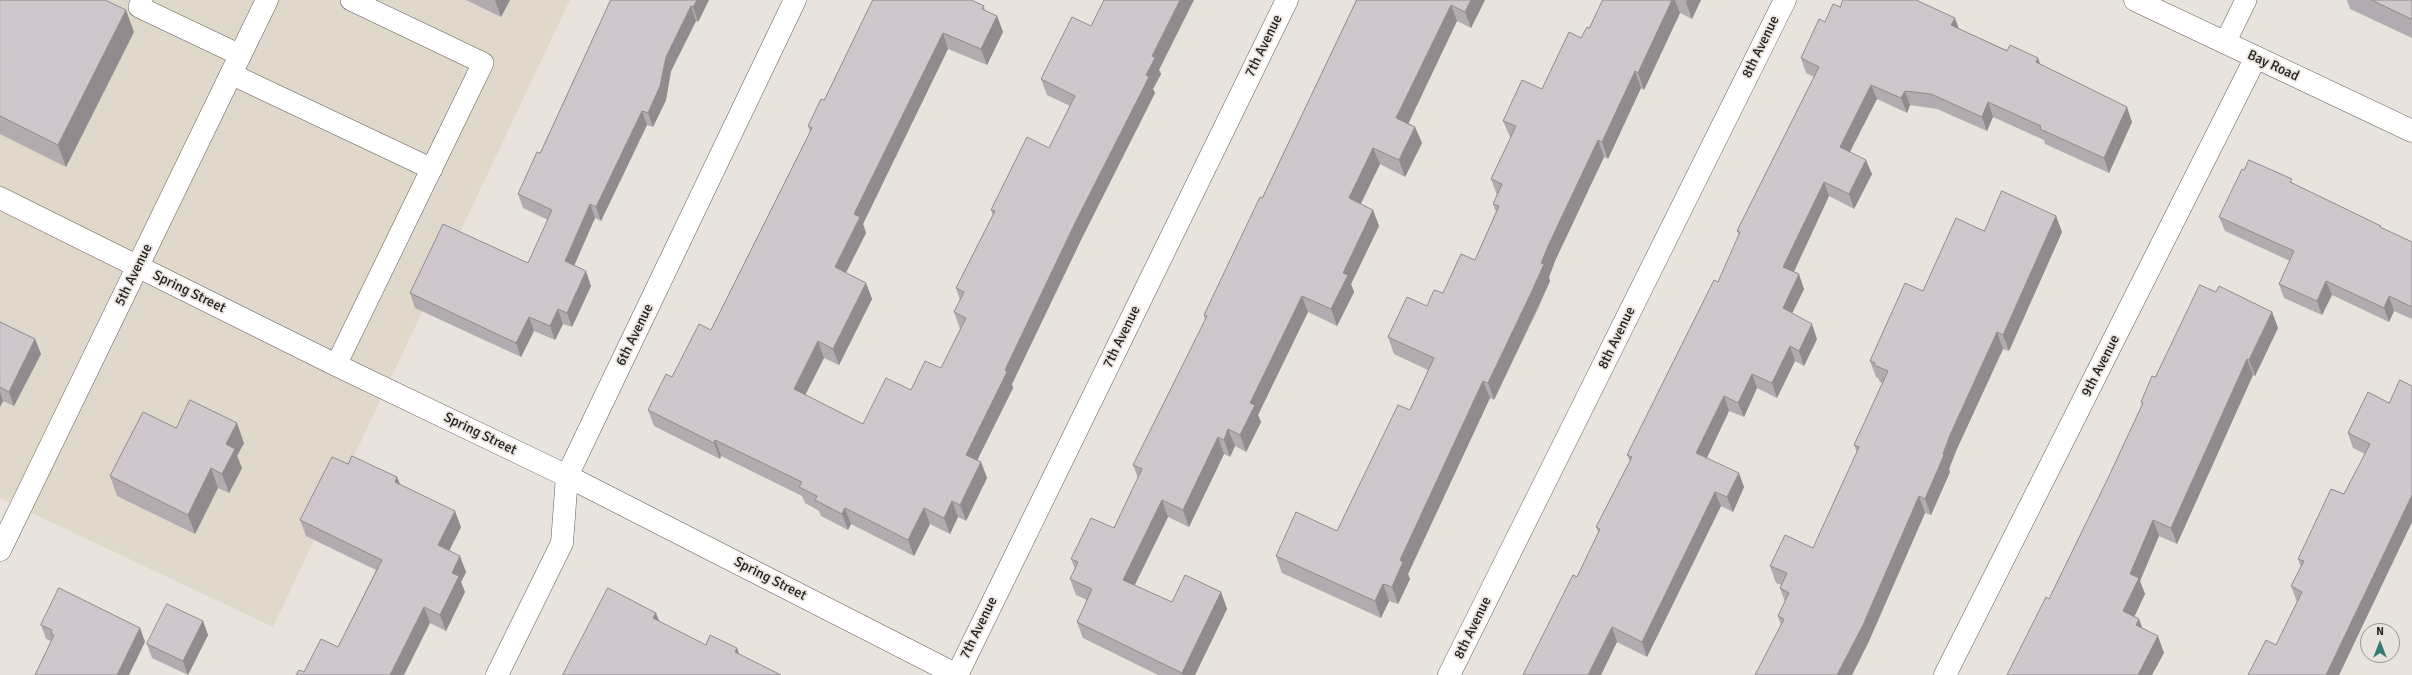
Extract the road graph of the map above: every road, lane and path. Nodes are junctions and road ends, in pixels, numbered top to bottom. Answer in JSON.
{"nodes":[{"id":1,"x":142,"y":0,"type":"edge"},
{"id":2,"x":267,"y":0,"type":"edge"},
{"id":3,"x":350,"y":0,"type":"edge"},
{"id":4,"x":795,"y":0,"type":"edge"},
{"id":5,"x":1287,"y":0,"type":"edge"},
{"id":6,"x":1785,"y":0,"type":"edge"},
{"id":7,"x":2135,"y":0,"type":"edge"},
{"id":8,"x":2246,"y":0,"type":"edge"},
{"id":9,"x":2226,"y":43,"type":"junction"},
{"id":10,"x":2256,"y":58,"type":"junction"},
{"id":11,"x":236,"y":64,"type":"junction"},
{"id":12,"x":2412,"y":131,"type":"edge"},
{"id":13,"x":432,"y":169,"type":"junction"},
{"id":14,"x":0,"y":198,"type":"edge"},
{"id":15,"x":138,"y":267,"type":"junction"},
{"id":16,"x":336,"y":366,"type":"junction"},
{"id":17,"x":567,"y":476,"type":"junction"},
{"id":18,"x":0,"y":550,"type":"edge"},
{"id":19,"x":497,"y":675,"type":"edge"},
{"id":20,"x":957,"y":675,"type":"edge"},
{"id":21,"x":1449,"y":675,"type":"edge"},
{"id":22,"x":1946,"y":675,"type":"edge"}],
"edges":[{"from":1,"to":11,"type":"lane"},
{"from":2,"to":11,"type":"street","name":"5th Avenue"},
{"from":3,"to":13,"type":"lane"},
{"from":4,"to":17,"type":"street","name":"6th Avenue"},
{"from":5,"to":20,"type":"street","name":"7th Avenue"},
{"from":6,"to":21,"type":"street","name":"8th Avenue"},
{"from":7,"to":9,"type":"street","name":"Bay Road"},
{"from":8,"to":9,"type":"lane"},
{"from":9,"to":10,"type":"street","name":"Bay Road"},
{"from":10,"to":12,"type":"street","name":"Bay Road"},
{"from":10,"to":22,"type":"street","name":"9th Avenue"},
{"from":11,"to":13,"type":"lane"},
{"from":11,"to":15,"type":"street","name":"5th Avenue"},
{"from":13,"to":16,"type":"lane"},
{"from":14,"to":15,"type":"street","name":"Spring Street"},
{"from":15,"to":16,"type":"street","name":"Spring Street"},
{"from":15,"to":18,"type":"street","name":"5th Avenue"},
{"from":16,"to":17,"type":"street","name":"Spring Street"},
{"from":17,"to":19,"type":"street","name":"6th Avenue"},
{"from":17,"to":20,"type":"street","name":"Spring Street"}]}
